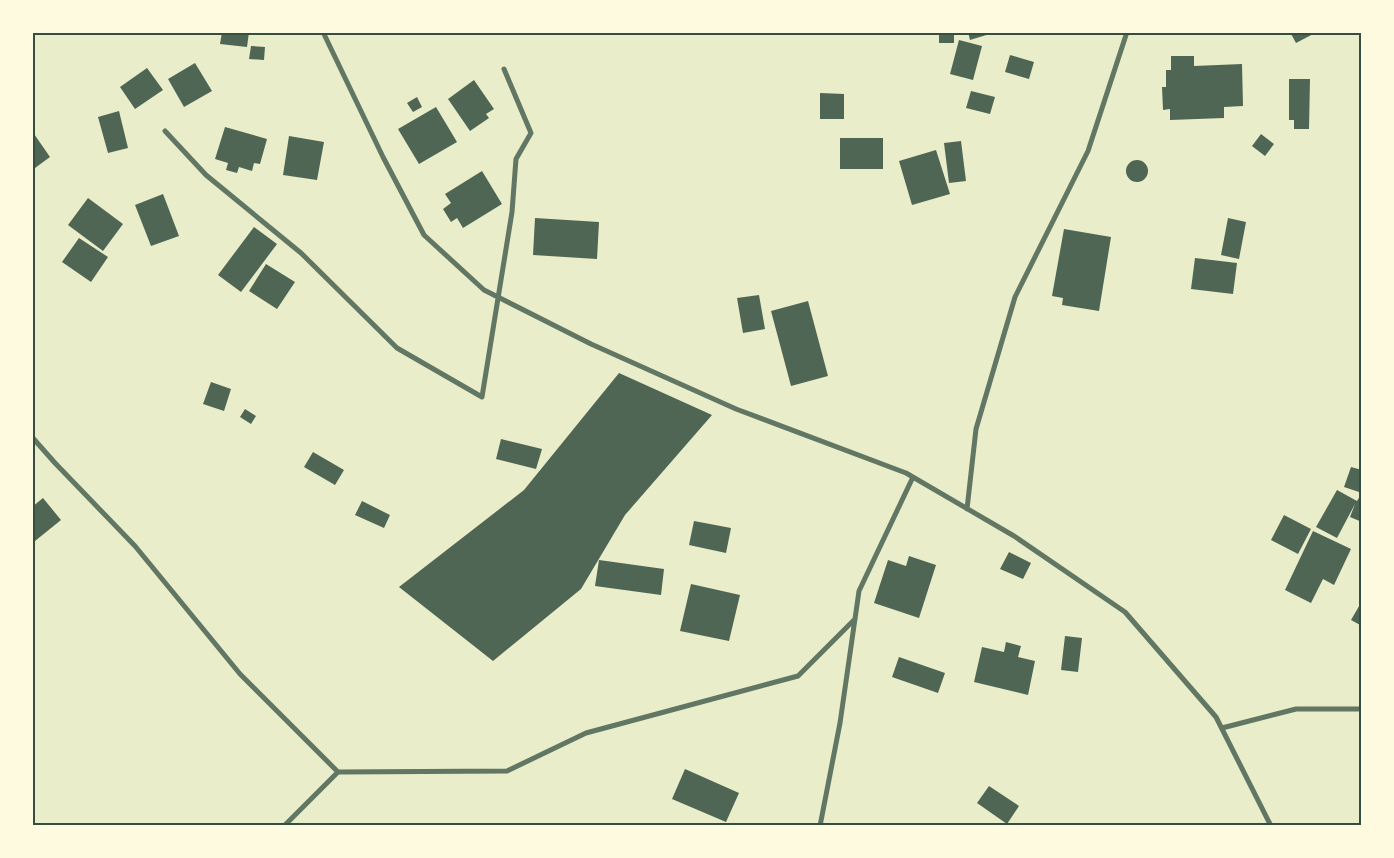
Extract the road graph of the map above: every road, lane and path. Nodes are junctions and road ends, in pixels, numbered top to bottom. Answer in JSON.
{"nodes":[{"id":1,"x":323,"y":32,"type":"edge"},
{"id":2,"x":1127,"y":32,"type":"edge"},
{"id":3,"x":504,"y":69,"type":"dead end"},
{"id":4,"x":165,"y":131,"type":"dead end"},
{"id":5,"x":497,"y":296,"type":"junction"},
{"id":6,"x":32,"y":437,"type":"edge"},
{"id":7,"x":913,"y":478,"type":"junction"},
{"id":8,"x":967,"y":509,"type":"junction"},
{"id":9,"x":855,"y":619,"type":"junction"},
{"id":10,"x":1362,"y":709,"type":"edge"},
{"id":11,"x":1222,"y":728,"type":"junction"},
{"id":12,"x":338,"y":772,"type":"junction"},
{"id":13,"x":284,"y":826,"type":"edge"},
{"id":14,"x":820,"y":826,"type":"edge"},
{"id":15,"x":1271,"y":826,"type":"edge"}],
"edges":[{"from":1,"to":5,"type":"street"},
{"from":2,"to":8,"type":"street"},
{"from":3,"to":5,"type":"street"},
{"from":4,"to":5,"type":"street"},
{"from":5,"to":7,"type":"street"},
{"from":6,"to":12,"type":"street"},
{"from":7,"to":8,"type":"street"},
{"from":7,"to":9,"type":"street"},
{"from":8,"to":11,"type":"street"},
{"from":9,"to":12,"type":"street"},
{"from":9,"to":14,"type":"street"},
{"from":10,"to":11,"type":"street"},
{"from":11,"to":15,"type":"street"},
{"from":12,"to":13,"type":"street"}]}
